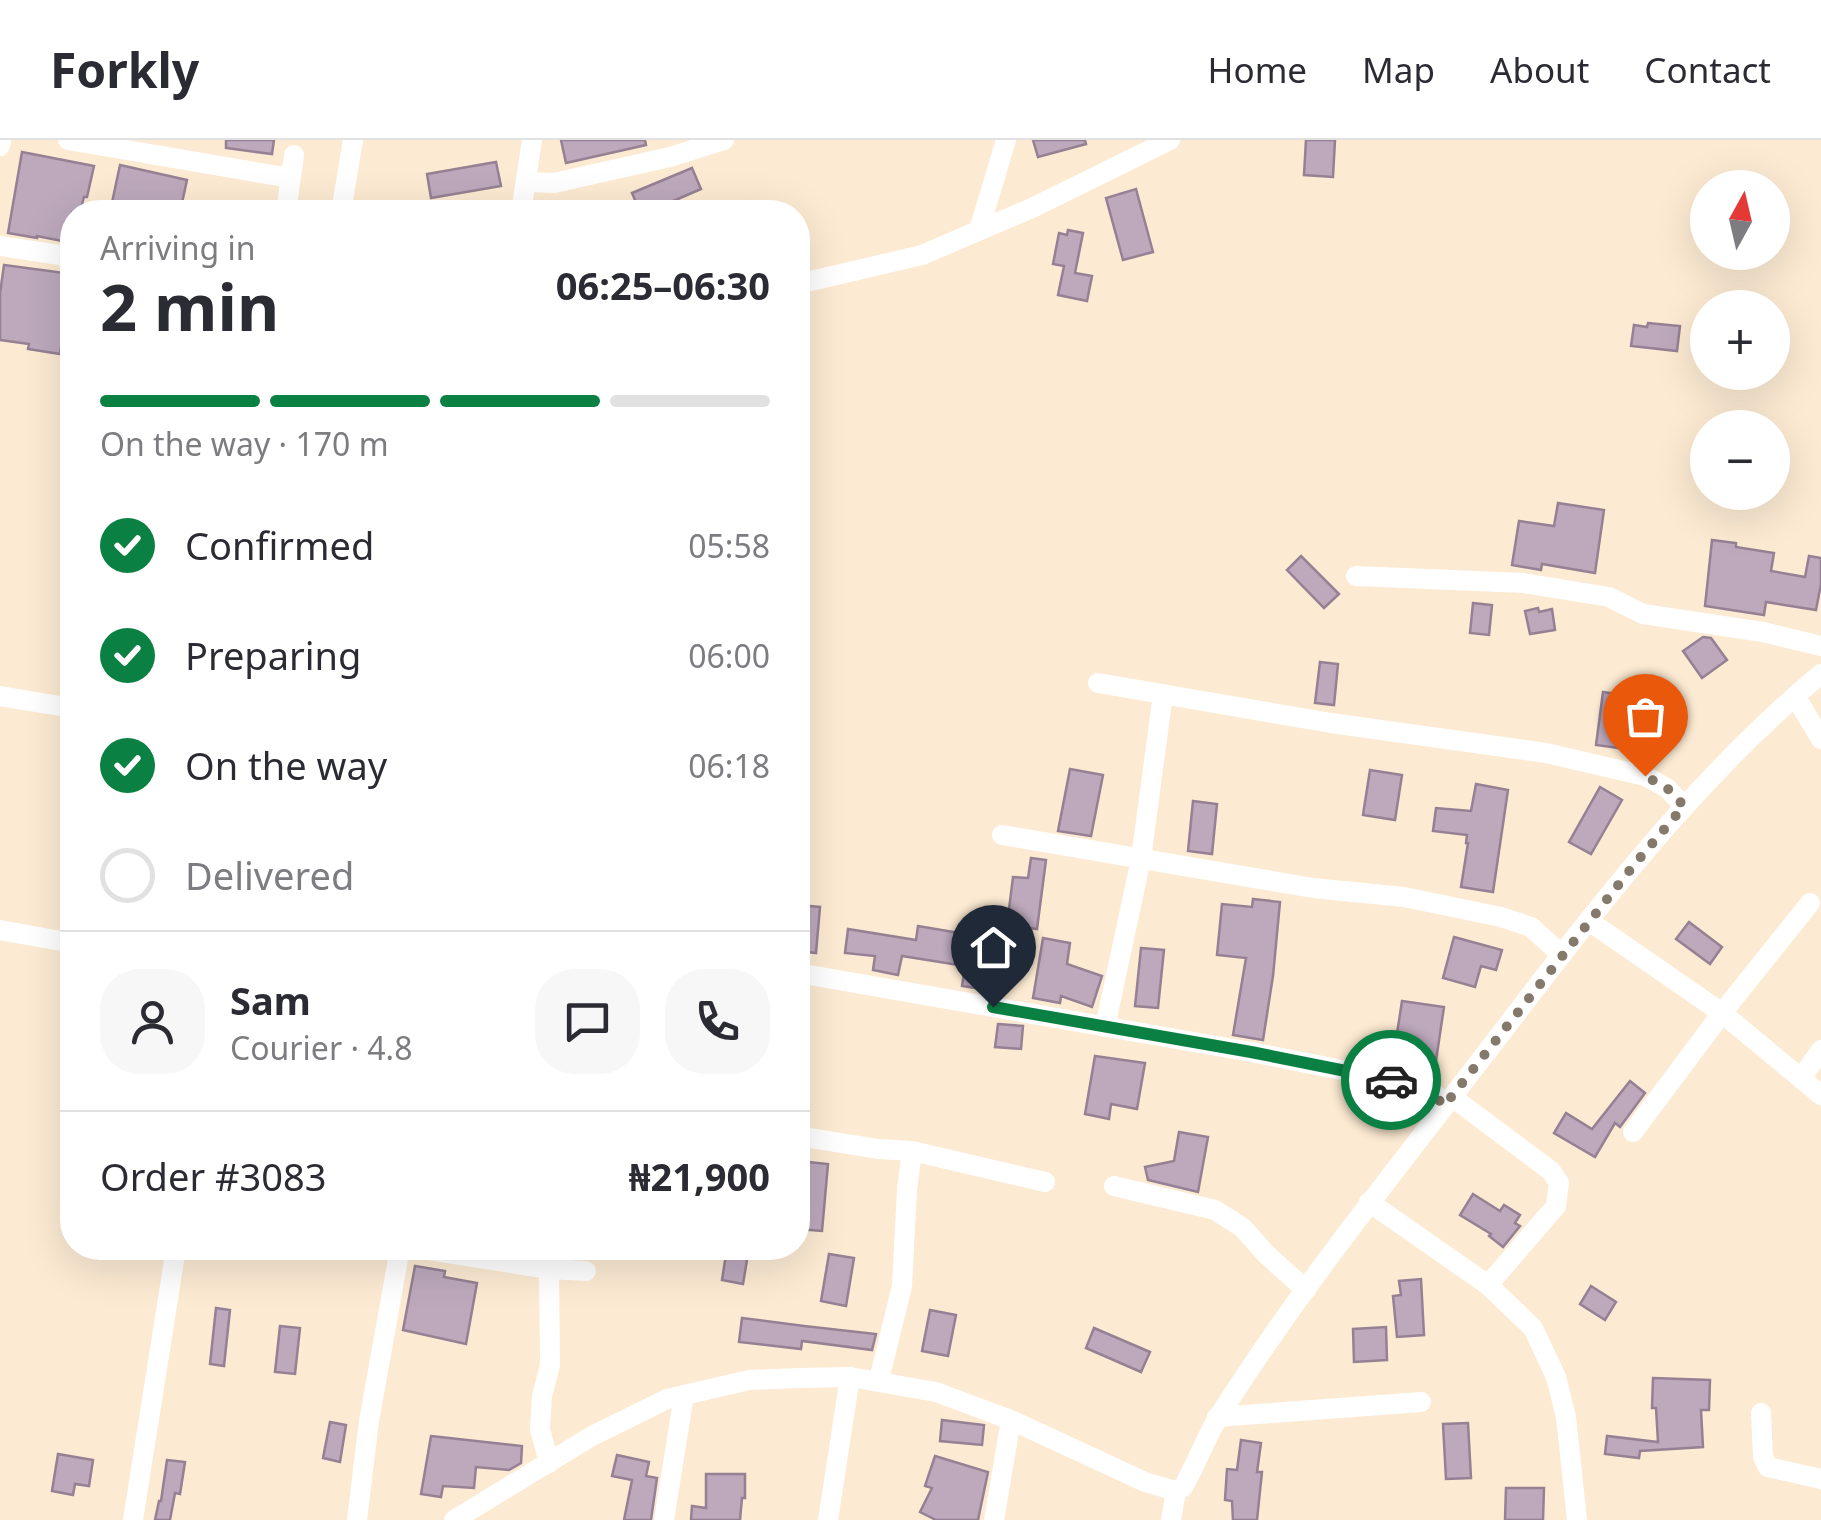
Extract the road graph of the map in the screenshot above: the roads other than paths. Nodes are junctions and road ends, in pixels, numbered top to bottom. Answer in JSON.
{"nodes":[{"id":1,"x":68,"y":140,"type":"edge"},
{"id":2,"x":353,"y":140,"type":"edge"},
{"id":3,"x":532,"y":140,"type":"edge"},
{"id":4,"x":724,"y":140,"type":"edge"},
{"id":5,"x":1006,"y":140,"type":"edge"},
{"id":6,"x":1170,"y":140,"type":"edge"},
{"id":7,"x":294,"y":156,"type":"dead end"},
{"id":8,"x":290,"y":178,"type":"junction"},
{"id":9,"x":995,"y":181,"type":"junction"},
{"id":10,"x":526,"y":182,"type":"junction"},
{"id":11,"x":287,"y":200,"type":"edge"},
{"id":12,"x":343,"y":200,"type":"edge"},
{"id":13,"x":523,"y":200,"type":"edge"},
{"id":14,"x":1016,"y":215,"type":"junction"},
{"id":15,"x":979,"y":230,"type":"junction"},
{"id":16,"x":0,"y":246,"type":"edge"},
{"id":17,"x":60,"y":255,"type":"edge"},
{"id":18,"x":810,"y":281,"type":"edge"},
{"id":19,"x":1356,"y":576,"type":"dead end"},
{"id":20,"x":1821,"y":646,"type":"edge"},
{"id":21,"x":1821,"y":674,"type":"edge"},
{"id":22,"x":1098,"y":683,"type":"dead end"},
{"id":23,"x":1163,"y":694,"type":"junction"},
{"id":24,"x":0,"y":696,"type":"edge"},
{"id":25,"x":1795,"y":696,"type":"junction"},
{"id":26,"x":60,"y":706,"type":"edge"},
{"id":27,"x":1821,"y":739,"type":"edge"},
{"id":28,"x":1684,"y":806,"type":"junction"},
{"id":29,"x":1002,"y":834,"type":"dead end"},
{"id":30,"x":1141,"y":859,"type":"junction"},
{"id":31,"x":1810,"y":903,"type":"dead end"},
{"id":32,"x":1589,"y":921,"type":"junction"},
{"id":33,"x":0,"y":930,"type":"edge"},
{"id":34,"x":60,"y":941,"type":"edge"},
{"id":35,"x":1562,"y":955,"type":"junction"},
{"id":36,"x":810,"y":975,"type":"edge"},
{"id":37,"x":1722,"y":1013,"type":"junction"},
{"id":38,"x":1105,"y":1027,"type":"junction"},
{"id":39,"x":1821,"y":1050,"type":"edge"},
{"id":40,"x":1801,"y":1078,"type":"junction"},
{"id":41,"x":1821,"y":1095,"type":"edge"},
{"id":42,"x":1448,"y":1101,"type":"junction"},
{"id":43,"x":1634,"y":1132,"type":"dead end"},
{"id":44,"x":810,"y":1138,"type":"edge"},
{"id":45,"x":912,"y":1151,"type":"junction"},
{"id":46,"x":1045,"y":1182,"type":"dead end"},
{"id":47,"x":1114,"y":1186,"type":"dead end"},
{"id":48,"x":1368,"y":1202,"type":"junction"},
{"id":49,"x":174,"y":1260,"type":"edge"},
{"id":50,"x":398,"y":1260,"type":"edge"},
{"id":51,"x":492,"y":1260,"type":"edge"},
{"id":52,"x":549,"y":1269,"type":"junction"},
{"id":53,"x":586,"y":1271,"type":"dead end"},
{"id":54,"x":1488,"y":1285,"type":"junction"},
{"id":55,"x":1306,"y":1290,"type":"junction"},
{"id":56,"x":850,"y":1377,"type":"junction"},
{"id":57,"x":879,"y":1380,"type":"junction"},
{"id":58,"x":684,"y":1395,"type":"junction"},
{"id":59,"x":1421,"y":1402,"type":"dead end"},
{"id":60,"x":1761,"y":1413,"type":"dead end"},
{"id":61,"x":1218,"y":1418,"type":"junction"},
{"id":62,"x":1011,"y":1420,"type":"junction"},
{"id":63,"x":549,"y":1463,"type":"junction"},
{"id":64,"x":1821,"y":1479,"type":"edge"},
{"id":65,"x":1176,"y":1491,"type":"junction"},
{"id":66,"x":464,"y":1517,"type":"edge"},
{"id":67,"x":132,"y":1520,"type":"edge"},
{"id":68,"x":357,"y":1520,"type":"edge"},
{"id":69,"x":664,"y":1520,"type":"edge"},
{"id":70,"x":828,"y":1520,"type":"edge"},
{"id":71,"x":994,"y":1520,"type":"edge"},
{"id":72,"x":1172,"y":1520,"type":"edge"},
{"id":73,"x":1577,"y":1520,"type":"edge"}],
"edges":[{"from":1,"to":8,"type":"street"},
{"from":2,"to":12,"type":"street"},
{"from":3,"to":10,"type":"street"},
{"from":4,"to":10,"type":"street"},
{"from":5,"to":9,"type":"street"},
{"from":6,"to":14,"type":"street"},
{"from":7,"to":8,"type":"street"},
{"from":8,"to":11,"type":"street"},
{"from":9,"to":14,"type":"street"},
{"from":9,"to":15,"type":"street"},
{"from":10,"to":13,"type":"street"},
{"from":14,"to":15,"type":"street"},
{"from":15,"to":18,"type":"street"},
{"from":16,"to":17,"type":"street"},
{"from":19,"to":20,"type":"street"},
{"from":21,"to":25,"type":"street"},
{"from":22,"to":23,"type":"street"},
{"from":23,"to":28,"type":"street"},
{"from":23,"to":30,"type":"street"},
{"from":24,"to":26,"type":"street"},
{"from":25,"to":27,"type":"street"},
{"from":25,"to":28,"type":"street"},
{"from":28,"to":32,"type":"street"},
{"from":29,"to":30,"type":"street"},
{"from":30,"to":35,"type":"street"},
{"from":30,"to":38,"type":"street"},
{"from":31,"to":37,"type":"street"},
{"from":32,"to":35,"type":"street"},
{"from":32,"to":37,"type":"street"},
{"from":33,"to":34,"type":"street"},
{"from":35,"to":42,"type":"street"},
{"from":36,"to":38,"type":"street"},
{"from":37,"to":40,"type":"street"},
{"from":37,"to":43,"type":"street"},
{"from":38,"to":42,"type":"street"},
{"from":39,"to":40,"type":"street"},
{"from":40,"to":41,"type":"street"},
{"from":42,"to":48,"type":"street"},
{"from":42,"to":54,"type":"street"},
{"from":44,"to":45,"type":"street"},
{"from":45,"to":46,"type":"street"},
{"from":45,"to":57,"type":"street"},
{"from":47,"to":55,"type":"street"},
{"from":48,"to":54,"type":"street"},
{"from":48,"to":55,"type":"street"},
{"from":49,"to":67,"type":"street"},
{"from":50,"to":68,"type":"street"},
{"from":51,"to":52,"type":"street"},
{"from":52,"to":53,"type":"street"},
{"from":52,"to":63,"type":"street"},
{"from":54,"to":73,"type":"street"},
{"from":55,"to":61,"type":"street"},
{"from":56,"to":57,"type":"street"},
{"from":56,"to":58,"type":"street"},
{"from":56,"to":70,"type":"street"},
{"from":57,"to":62,"type":"street"},
{"from":58,"to":63,"type":"street"},
{"from":58,"to":69,"type":"street"},
{"from":59,"to":61,"type":"street"},
{"from":60,"to":64,"type":"street"},
{"from":61,"to":65,"type":"street"},
{"from":62,"to":65,"type":"street"},
{"from":62,"to":71,"type":"street"},
{"from":63,"to":66,"type":"street"},
{"from":65,"to":72,"type":"street"}]}
